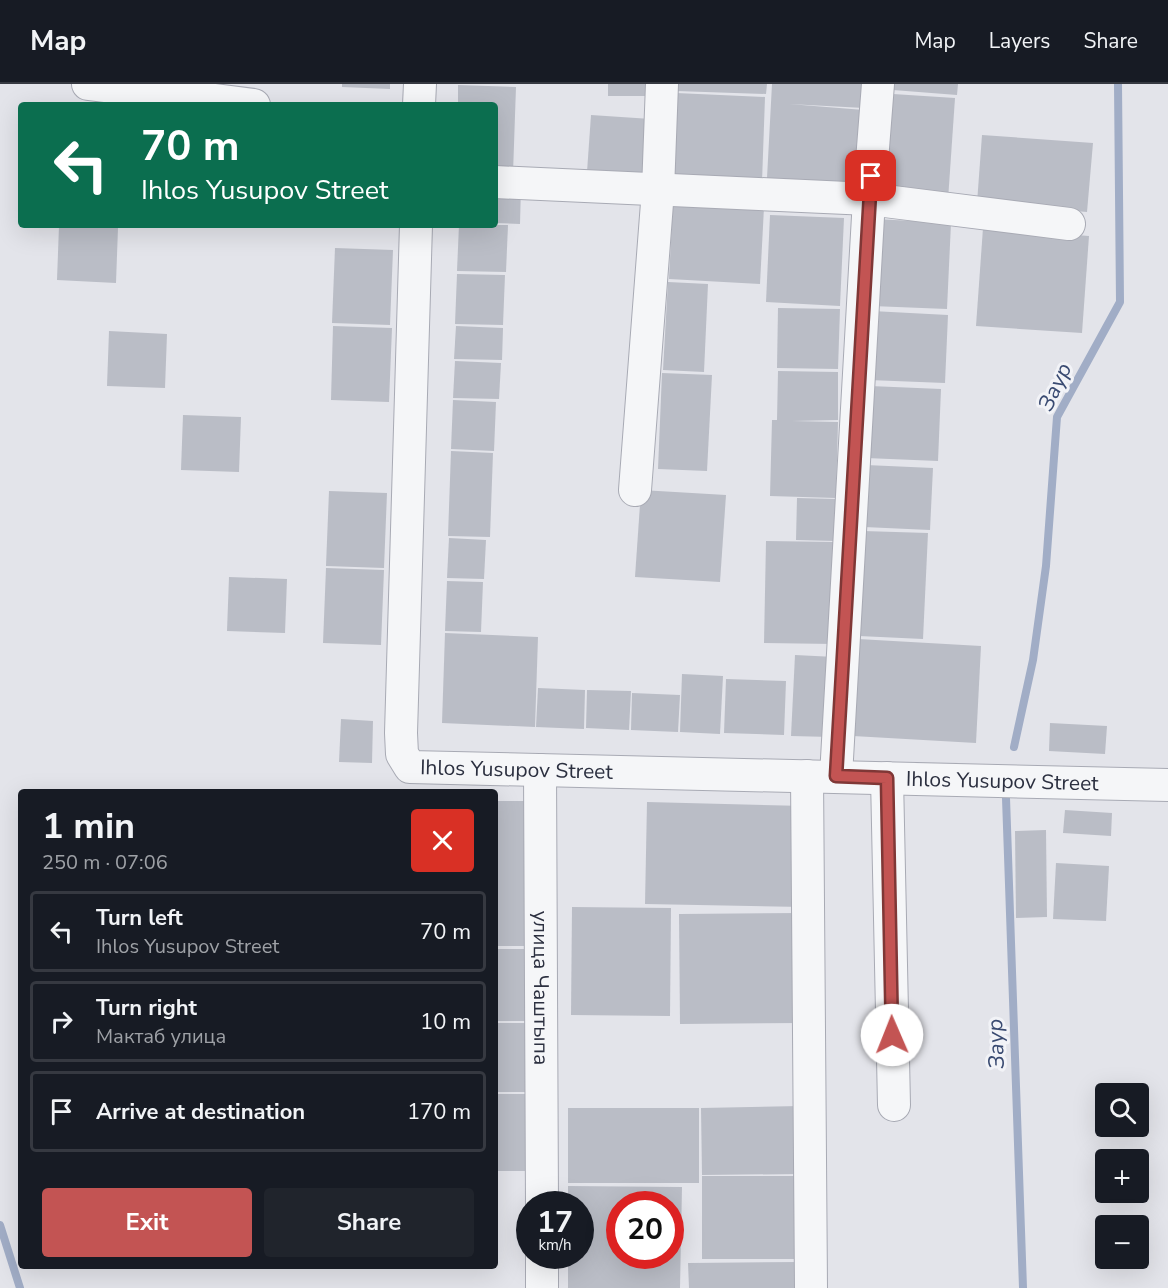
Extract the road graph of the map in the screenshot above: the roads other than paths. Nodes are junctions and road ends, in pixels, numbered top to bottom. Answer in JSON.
{"nodes":[{"id":1,"x":88,"y":84,"type":"edge"},
{"id":2,"x":420,"y":84,"type":"edge"},
{"id":3,"x":662,"y":84,"type":"edge"},
{"id":4,"x":878,"y":84,"type":"edge"},
{"id":5,"x":180,"y":90,"type":"edge"},
{"id":6,"x":239,"y":102,"type":"edge"},
{"id":7,"x":419,"y":102,"type":"edge"},
{"id":8,"x":498,"y":182,"type":"edge"},
{"id":9,"x":658,"y":190,"type":"junction"},
{"id":10,"x":869,"y":199,"type":"junction"},
{"id":11,"x":1070,"y":224,"type":"dead end"},
{"id":12,"x":416,"y":228,"type":"edge"},
{"id":13,"x":635,"y":490,"type":"dead end"},
{"id":14,"x":540,"y":770,"type":"junction"},
{"id":15,"x":821,"y":776,"type":"junction"},
{"id":16,"x":887,"y":778,"type":"junction"},
{"id":17,"x":1168,"y":784,"type":"edge"},
{"id":18,"x":894,"y":1105,"type":"dead end"},
{"id":19,"x":542,"y":1191,"type":"edge"},
{"id":20,"x":542,"y":1269,"type":"edge"},
{"id":21,"x":542,"y":1288,"type":"edge"},
{"id":22,"x":811,"y":1288,"type":"edge"}],
"edges":[{"from":1,"to":5,"type":"street"},
{"from":2,"to":7,"type":"street"},
{"from":3,"to":9,"type":"street"},
{"from":4,"to":10,"type":"street"},
{"from":5,"to":6,"type":"street"},
{"from":8,"to":9,"type":"street"},
{"from":9,"to":10,"type":"street"},
{"from":9,"to":13,"type":"street"},
{"from":10,"to":11,"type":"street"},
{"from":10,"to":15,"type":"street"},
{"from":12,"to":14,"type":"street","name":"Ihlos Yusupov Street"},
{"from":14,"to":15,"type":"street","name":"Ihlos Yusupov Street"},
{"from":14,"to":19,"type":"street","name":"улица Чаштыпа"},
{"from":15,"to":16,"type":"street","name":"Ihlos Yusupov Street"},
{"from":15,"to":22,"type":"street"},
{"from":16,"to":17,"type":"street","name":"Ihlos Yusupov Street"},
{"from":16,"to":18,"type":"street"},
{"from":20,"to":21,"type":"street"}]}
